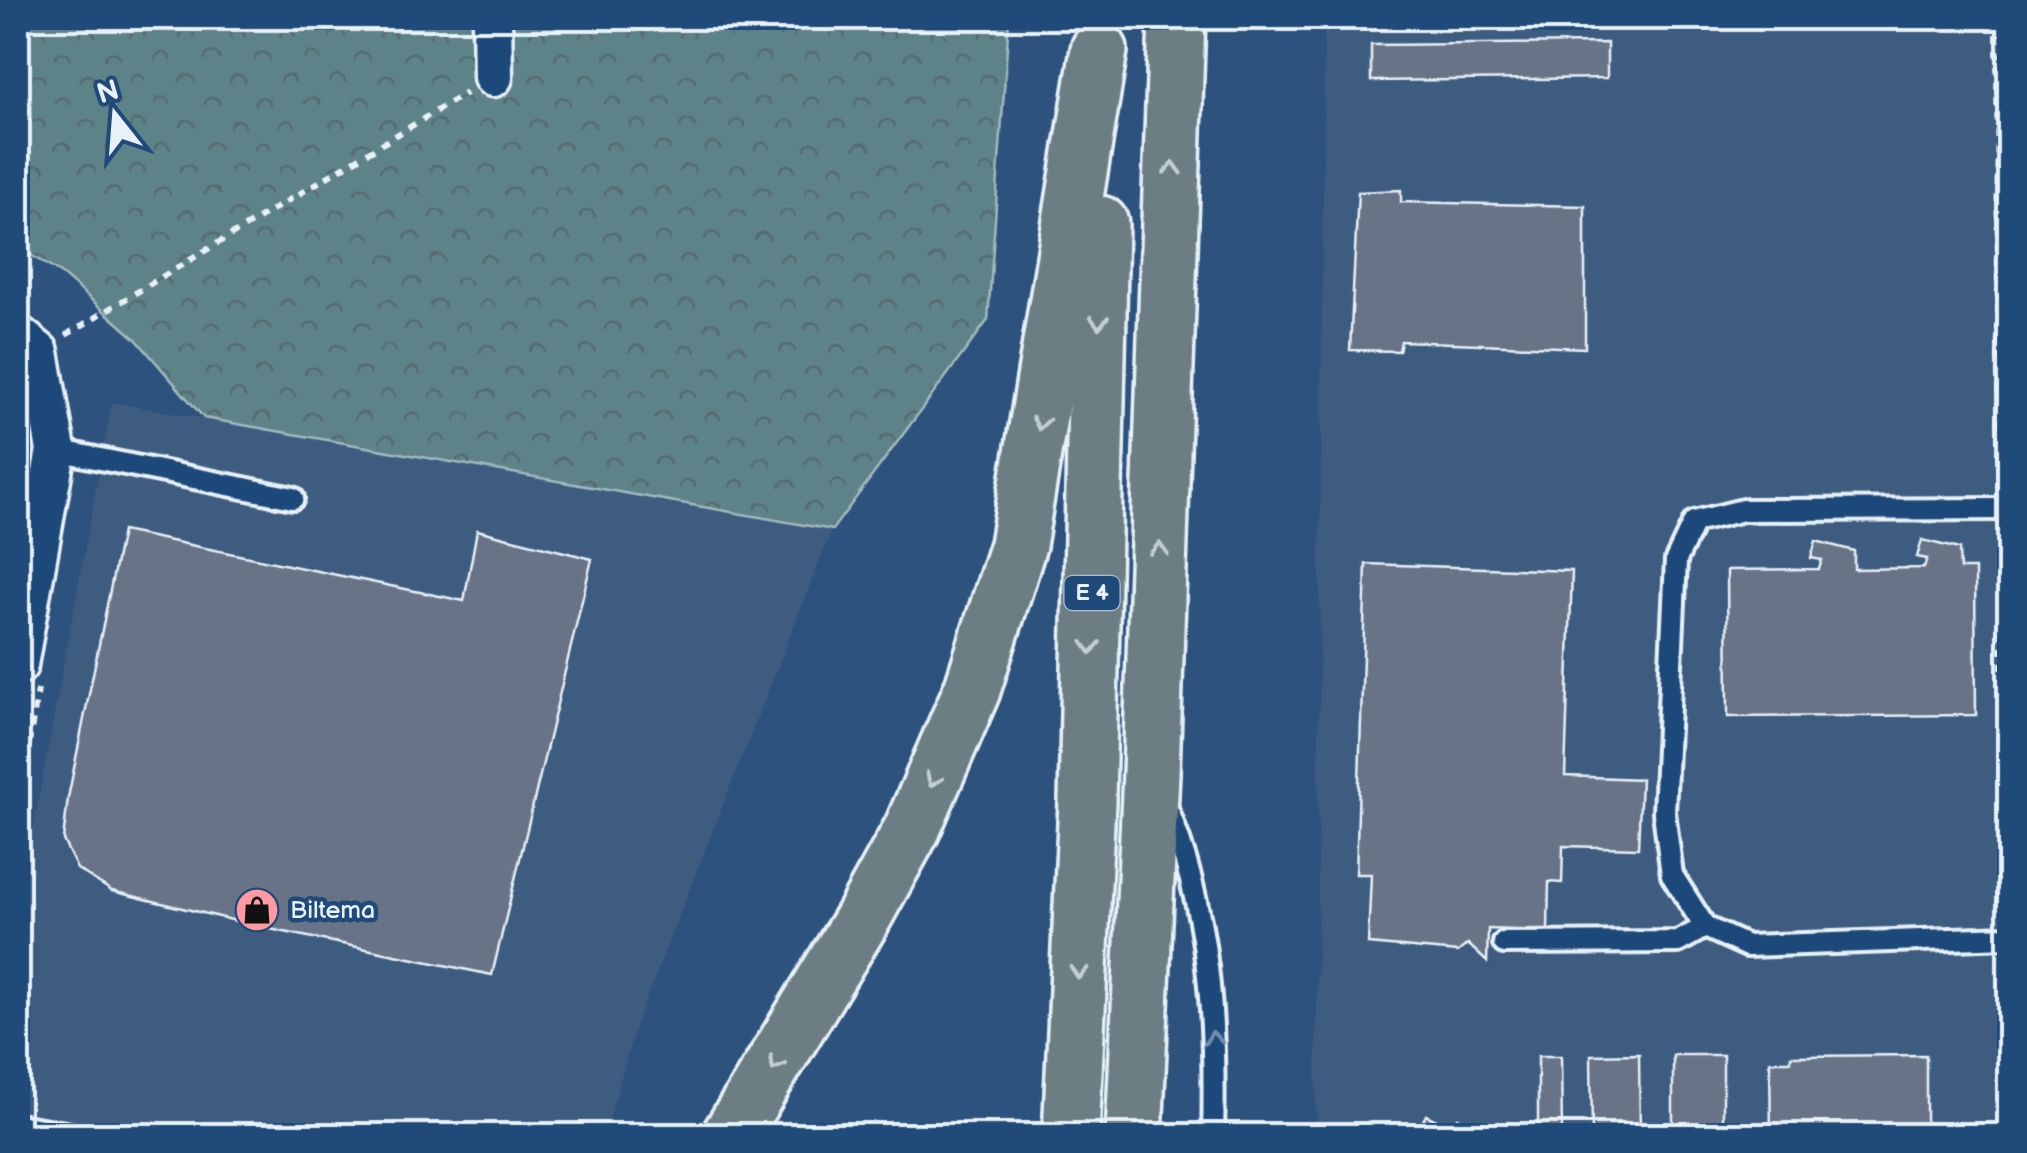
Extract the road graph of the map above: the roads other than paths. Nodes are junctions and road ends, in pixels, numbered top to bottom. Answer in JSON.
{"nodes":[{"id":1,"x":492,"y":18,"type":"edge"},
{"id":2,"x":1178,"y":18,"type":"edge"},
{"id":3,"x":1098,"y":34,"type":"edge"},
{"id":4,"x":493,"y":77,"type":"road end"},
{"id":5,"x":28,"y":343,"type":"edge"},
{"id":6,"x":56,"y":450,"type":"junction"},
{"id":7,"x":293,"y":498,"type":"dead end"},
{"id":8,"x":2004,"y":508,"type":"edge"},
{"id":9,"x":18,"y":665,"type":"edge"},
{"id":10,"x":1150,"y":773,"type":"junction"},
{"id":11,"x":1705,"y":927,"type":"junction"},
{"id":12,"x":2008,"y":937,"type":"edge"},
{"id":13,"x":1504,"y":944,"type":"dead end"},
{"id":14,"x":18,"y":1125,"type":"edge"},
{"id":15,"x":83,"y":1136,"type":"edge"},
{"id":16,"x":730,"y":1136,"type":"edge"},
{"id":17,"x":1071,"y":1136,"type":"edge"},
{"id":18,"x":1134,"y":1136,"type":"edge"},
{"id":19,"x":1213,"y":1136,"type":"edge"}],
"edges":[{"from":1,"to":4,"type":"street"},
{"from":10,"to":2,"type":"highway","number":"E 4","one_way":true},
{"from":3,"to":16,"type":"highway","one_way":true},
{"from":3,"to":17,"type":"highway","number":"E 4","one_way":true},
{"from":5,"to":6,"type":"street"},
{"from":6,"to":7,"type":"lane"},
{"from":6,"to":9,"type":"street"},
{"from":8,"to":11,"type":"lane"},
{"from":10,"to":18,"type":"highway","number":"E 4"},
{"from":19,"to":10,"type":"lane","one_way":true},
{"from":11,"to":12,"type":"lane"},
{"from":11,"to":13,"type":"lane"},
{"from":14,"to":15,"type":"lane"}]}
